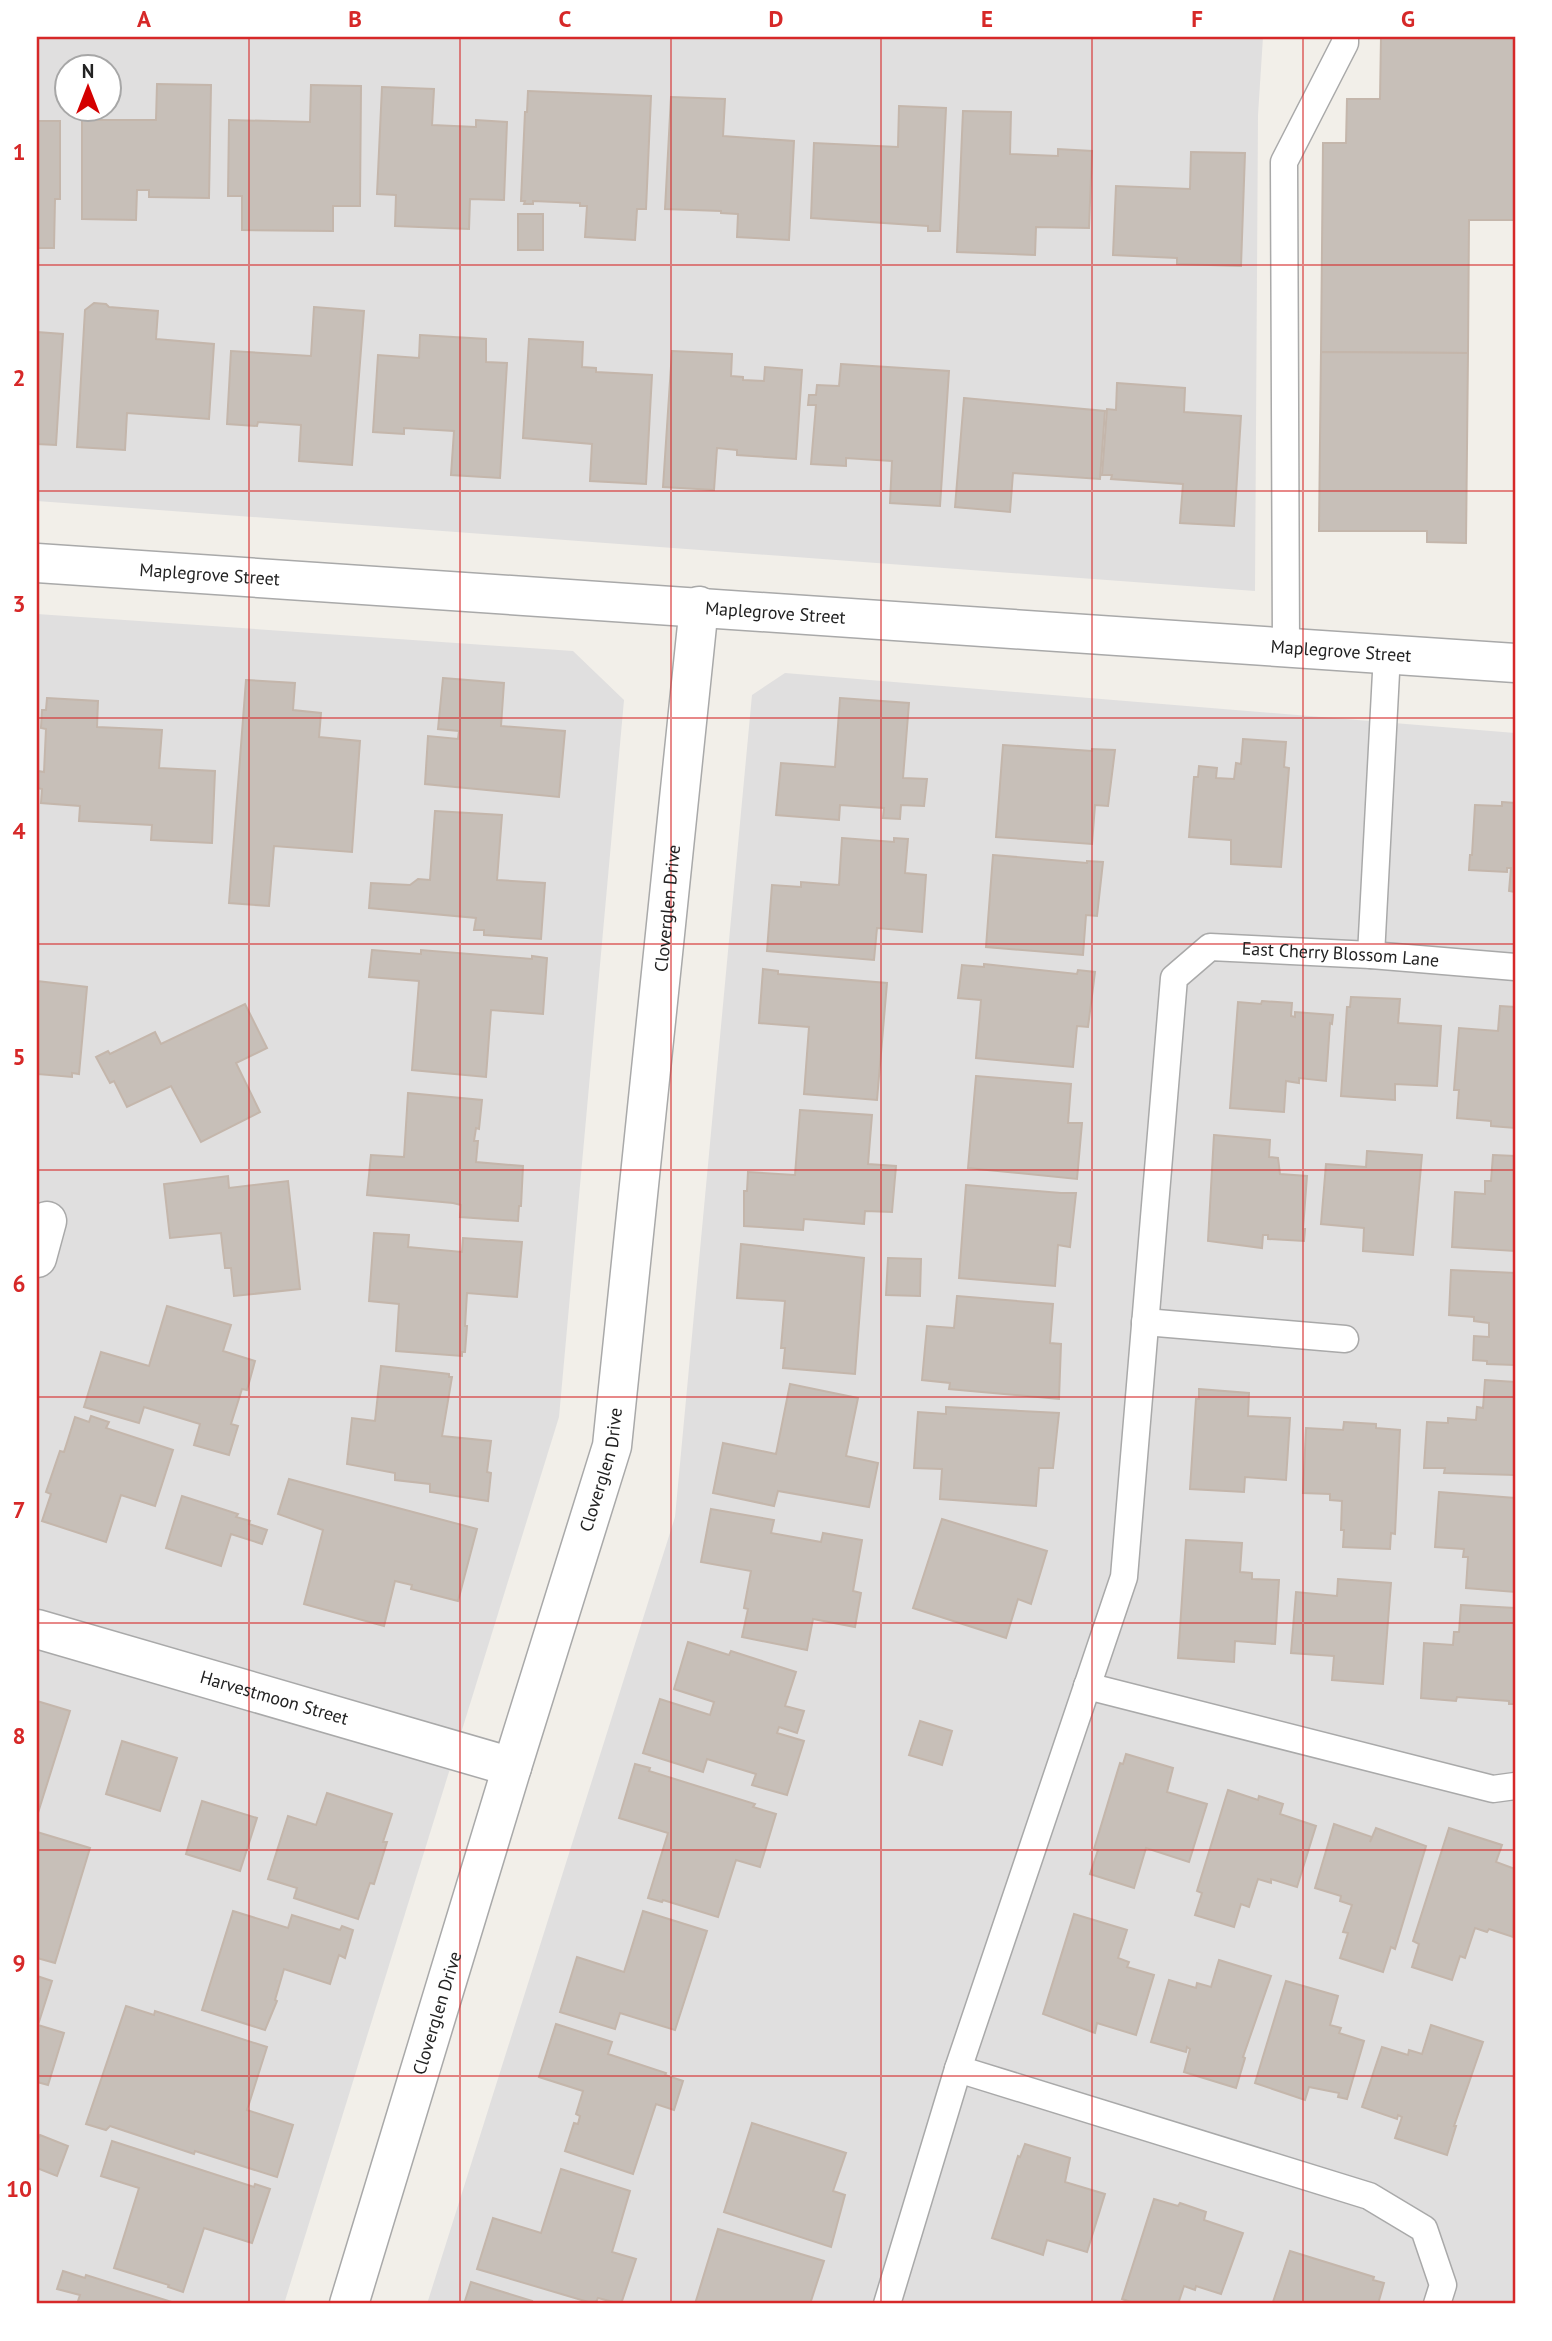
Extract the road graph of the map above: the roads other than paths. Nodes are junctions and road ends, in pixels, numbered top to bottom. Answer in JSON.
{"nodes":[{"id":1,"x":1345,"y":37,"type":"edge"},
{"id":2,"x":37,"y":563,"type":"edge"},
{"id":3,"x":699,"y":606,"type":"junction"},
{"id":4,"x":1286,"y":647,"type":"junction"},
{"id":5,"x":1387,"y":654,"type":"junction"},
{"id":6,"x":1515,"y":663,"type":"edge"},
{"id":7,"x":1371,"y":955,"type":"junction"},
{"id":8,"x":1515,"y":967,"type":"edge"},
{"id":9,"x":47,"y":1222,"type":"dead end"},
{"id":10,"x":37,"y":1258,"type":"edge"},
{"id":11,"x":1145,"y":1322,"type":"junction"},
{"id":12,"x":1345,"y":1339,"type":"dead end"},
{"id":13,"x":37,"y":1629,"type":"edge"},
{"id":14,"x":1087,"y":1686,"type":"junction"},
{"id":15,"x":512,"y":1767,"type":"junction"},
{"id":16,"x":1515,"y":1786,"type":"edge"},
{"id":17,"x":958,"y":2069,"type":"junction"},
{"id":18,"x":349,"y":2304,"type":"edge"},
{"id":19,"x":887,"y":2304,"type":"edge"},
{"id":20,"x":1437,"y":2304,"type":"edge"}],
"edges":[{"from":1,"to":4,"type":"lane"},
{"from":2,"to":3,"type":"street","name":"Maplegrove Street"},
{"from":3,"to":4,"type":"street","name":"Maplegrove Street"},
{"from":3,"to":15,"type":"street","name":"Cloverglen Drive"},
{"from":4,"to":5,"type":"street","name":"Maplegrove Street"},
{"from":5,"to":6,"type":"street","name":"Maplegrove Street"},
{"from":5,"to":7,"type":"lane"},
{"from":7,"to":8,"type":"lane","name":"East Cherry Blossom Lane"},
{"from":7,"to":11,"type":"lane","name":"East Cherry Blossom Lane"},
{"from":9,"to":10,"type":"street"},
{"from":11,"to":12,"type":"lane"},
{"from":11,"to":14,"type":"lane"},
{"from":13,"to":15,"type":"street","name":"Harvestmoon Street"},
{"from":14,"to":16,"type":"lane"},
{"from":14,"to":17,"type":"lane"},
{"from":15,"to":18,"type":"street","name":"Cloverglen Drive"},
{"from":17,"to":19,"type":"lane"},
{"from":17,"to":20,"type":"lane"}]}
